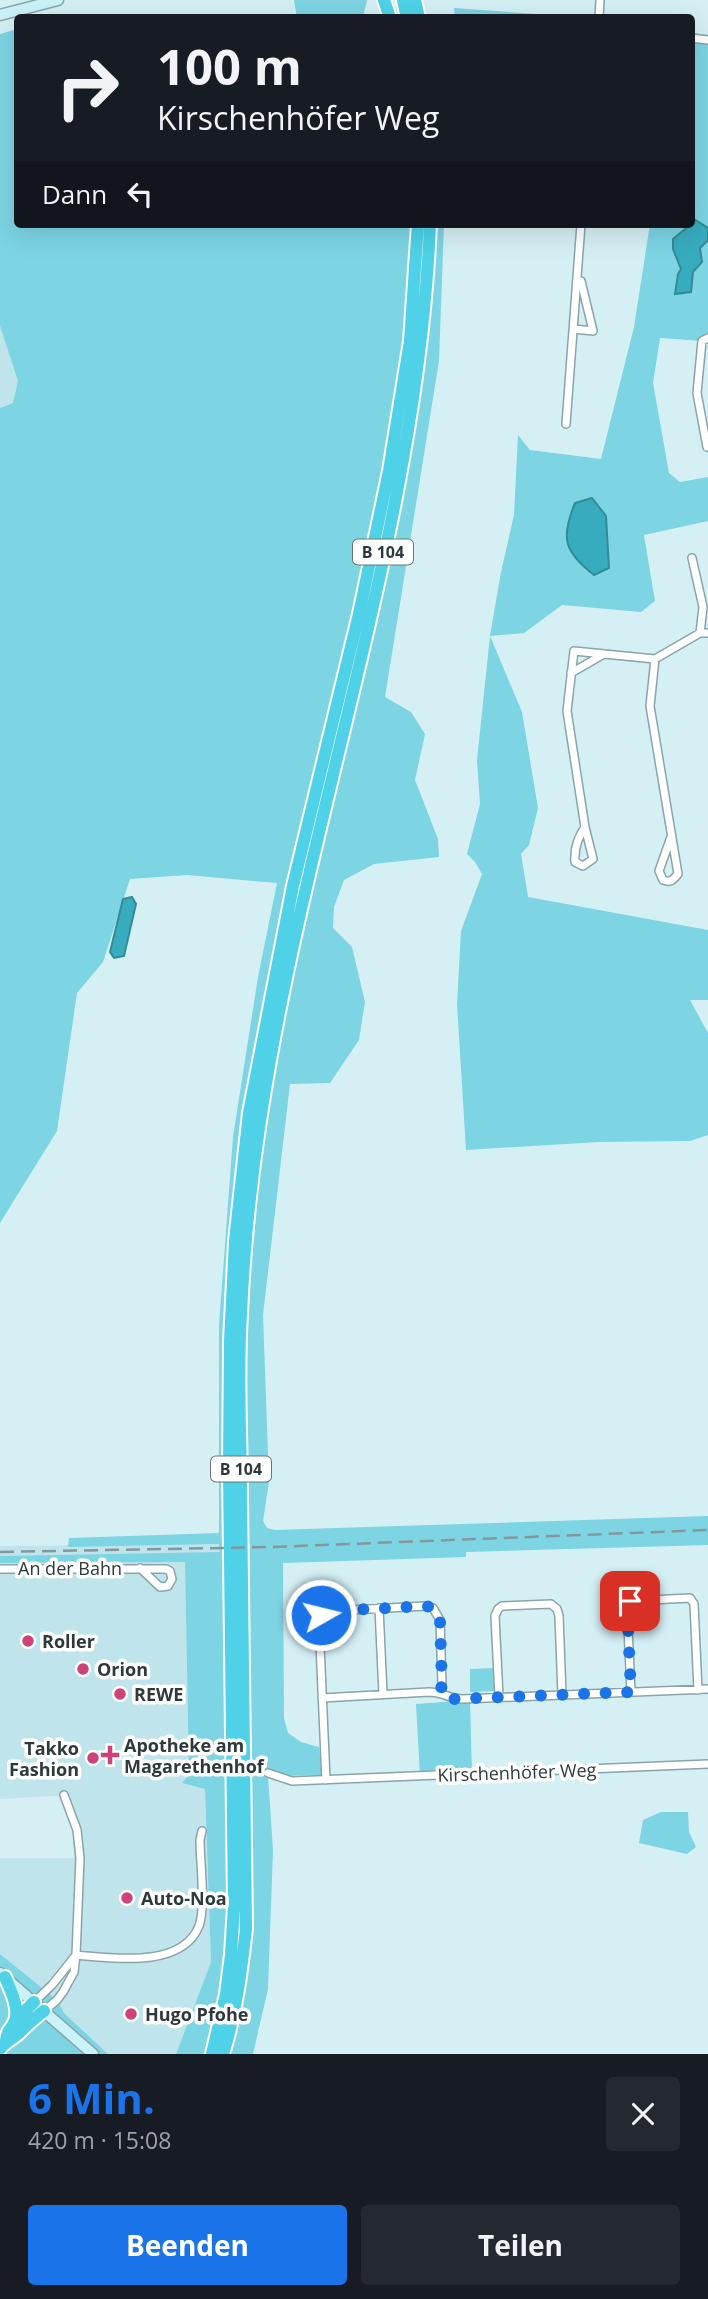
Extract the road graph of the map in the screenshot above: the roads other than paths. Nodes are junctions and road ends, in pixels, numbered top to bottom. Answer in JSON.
{"nodes":[{"id":1,"x":56,"y":0,"type":"edge"},
{"id":2,"x":0,"y":15,"type":"edge"},
{"id":3,"x":418,"y":228,"type":"edge"},
{"id":4,"x":430,"y":228,"type":"edge"},
{"id":5,"x":582,"y":228,"type":"edge"},
{"id":6,"x":578,"y":272,"type":"junction"},
{"id":7,"x":574,"y":328,"type":"junction"},
{"id":8,"x":708,"y":338,"type":"edge"},
{"id":9,"x":566,"y":424,"type":"dead end"},
{"id":10,"x":706,"y":447,"type":"edge"},
{"id":11,"x":692,"y":558,"type":"dead end"},
{"id":12,"x":704,"y":633,"type":"edge"},
{"id":13,"x":605,"y":653,"type":"junction"},
{"id":14,"x":655,"y":659,"type":"junction"},
{"id":15,"x":571,"y":673,"type":"junction"},
{"id":16,"x":585,"y":827,"type":"junction"},
{"id":17,"x":671,"y":836,"type":"junction"},
{"id":18,"x":300,"y":880,"type":"junction"},
{"id":19,"x":140,"y":1568,"type":"dead end"},
{"id":20,"x":0,"y":1569,"type":"edge"},
{"id":21,"x":379,"y":1608,"type":"junction"},
{"id":22,"x":708,"y":1689,"type":"edge"},
{"id":23,"x":698,"y":1690,"type":"junction"},
{"id":24,"x":440,"y":1692,"type":"junction"},
{"id":25,"x":631,"y":1692,"type":"junction"},
{"id":26,"x":383,"y":1694,"type":"junction"},
{"id":27,"x":562,"y":1695,"type":"junction"},
{"id":28,"x":499,"y":1697,"type":"junction"},
{"id":29,"x":322,"y":1698,"type":"junction"},
{"id":30,"x":708,"y":1764,"type":"edge"},
{"id":31,"x":268,"y":1773,"type":"dead end"},
{"id":32,"x":326,"y":1780,"type":"junction"},
{"id":33,"x":64,"y":1796,"type":"dead end"},
{"id":34,"x":202,"y":1831,"type":"dead end"},
{"id":35,"x":76,"y":1955,"type":"junction"},
{"id":36,"x":2,"y":1975,"type":"edge"},
{"id":37,"x":34,"y":2002,"type":"junction"},
{"id":38,"x":44,"y":2011,"type":"junction"},
{"id":39,"x":15,"y":2021,"type":"junction"},
{"id":40,"x":3,"y":2045,"type":"edge"},
{"id":41,"x":93,"y":2054,"type":"edge"},
{"id":42,"x":212,"y":2054,"type":"edge"},
{"id":43,"x":223,"y":2054,"type":"edge"}],
"edges":[{"from":1,"to":2,"type":"street"},
{"from":3,"to":18,"type":"highway","number":"B 104"},
{"from":4,"to":18,"type":"highway","number":"B 104"},
{"from":5,"to":6,"type":"street"},
{"from":6,"to":7,"type":"street"},
{"from":6,"to":7,"type":"street"},
{"from":7,"to":9,"type":"street"},
{"from":8,"to":10,"type":"street"},
{"from":11,"to":12,"type":"street"},
{"from":12,"to":14,"type":"street"},
{"from":13,"to":14,"type":"street"},
{"from":13,"to":15,"type":"street"},
{"from":13,"to":15,"type":"street"},
{"from":14,"to":17,"type":"street"},
{"from":15,"to":16,"type":"street"},
{"from":16,"to":16,"type":"street"},
{"from":17,"to":17,"type":"street"},
{"from":18,"to":42,"type":"highway","number":"B 104"},
{"from":18,"to":43,"type":"highway","number":"B 104"},
{"from":19,"to":20,"type":"street","name":"An der Bahn"},
{"from":21,"to":24,"type":"street"},
{"from":21,"to":26,"type":"street"},
{"from":21,"to":29,"type":"street"},
{"from":22,"to":23,"type":"street"},
{"from":23,"to":25,"type":"street"},
{"from":23,"to":25,"type":"street"},
{"from":24,"to":26,"type":"street"},
{"from":24,"to":28,"type":"street"},
{"from":25,"to":27,"type":"street"},
{"from":26,"to":29,"type":"street"},
{"from":27,"to":28,"type":"street"},
{"from":27,"to":28,"type":"street"},
{"from":29,"to":32,"type":"street"},
{"from":30,"to":32,"type":"street","name":"Kirschenhöfer Weg"},
{"from":31,"to":32,"type":"street","name":"Kirschenhöfer Weg"},
{"from":33,"to":35,"type":"street"},
{"from":34,"to":35,"type":"street"},
{"from":35,"to":37,"type":"street"},
{"from":35,"to":38,"type":"street"},
{"from":36,"to":37,"type":"street"},
{"from":36,"to":39,"type":"highway"},
{"from":37,"to":38,"type":"street"},
{"from":37,"to":39,"type":"highway"},
{"from":38,"to":40,"type":"highway"},
{"from":38,"to":41,"type":"street"},
{"from":39,"to":40,"type":"highway"}]}
